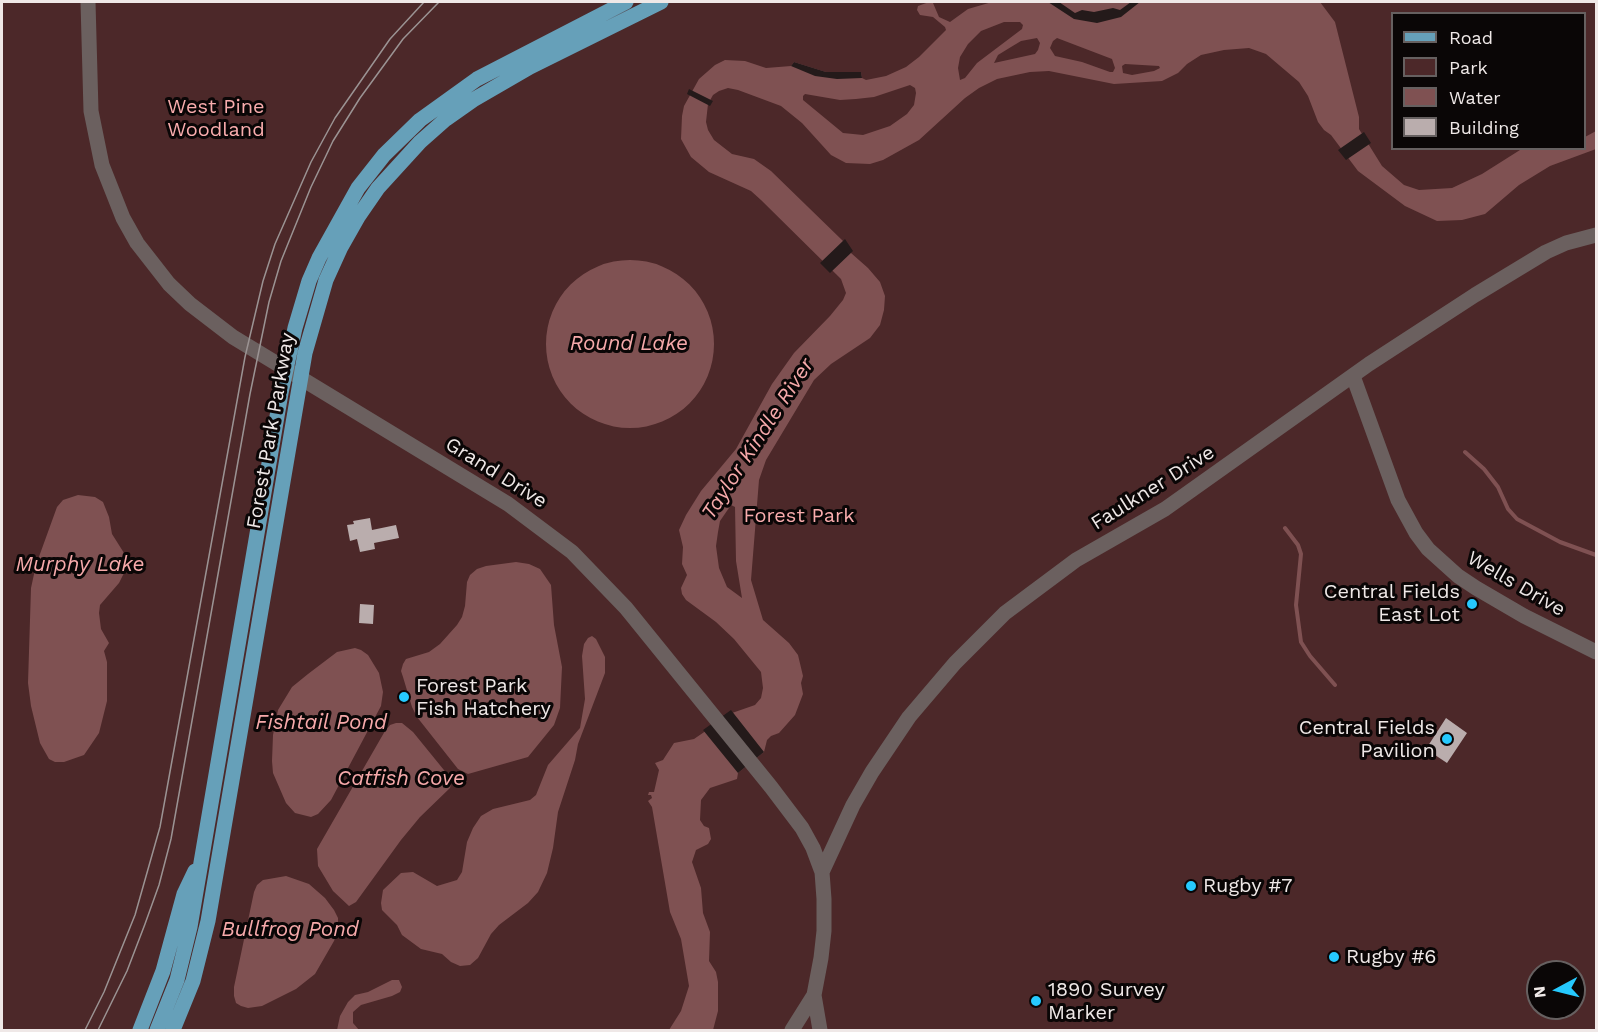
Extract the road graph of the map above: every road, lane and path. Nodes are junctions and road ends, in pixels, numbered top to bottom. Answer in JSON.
{"nodes":[{"id":1,"x":88,"y":2,"type":"edge"},
{"id":2,"x":627,"y":2,"type":"edge"},
{"id":3,"x":662,"y":2,"type":"edge"},
{"id":4,"x":1596,"y":235,"type":"edge"},
{"id":5,"x":1353,"y":376,"type":"junction"},
{"id":6,"x":1596,"y":652,"type":"edge"},
{"id":7,"x":203,"y":855,"type":"junction"},
{"id":8,"x":822,"y":872,"type":"junction"},
{"id":9,"x":193,"y":981,"type":"junction"},
{"id":10,"x":814,"y":995,"type":"junction"},
{"id":11,"x":140,"y":1030,"type":"edge"},
{"id":12,"x":157,"y":1030,"type":"edge"},
{"id":13,"x":173,"y":1030,"type":"edge"},
{"id":14,"x":183,"y":1030,"type":"edge"},
{"id":15,"x":792,"y":1030,"type":"edge"},
{"id":16,"x":820,"y":1030,"type":"edge"}],
"edges":[{"from":1,"to":8,"type":"street","name":"Grand Drive"},
{"from":2,"to":7,"type":"main road","name":"Forest Park Parkway"},
{"from":3,"to":9,"type":"main road","name":"Forest Park Parkway"},
{"from":4,"to":5,"type":"street","name":"Faulkner Drive"},
{"from":5,"to":6,"type":"street","name":"Wells Drive"},
{"from":5,"to":8,"type":"street","name":"Faulkner Drive"},
{"from":7,"to":11,"type":"main road"},
{"from":7,"to":12,"type":"main road","name":"Forest Park Parkway"},
{"from":8,"to":10,"type":"street","name":"Grand Drive"},
{"from":9,"to":13,"type":"main road","name":"Forest Park Parkway"},
{"from":9,"to":14,"type":"main road"},
{"from":10,"to":15,"type":"street","name":"Grand Drive"},
{"from":10,"to":16,"type":"street"}]}
